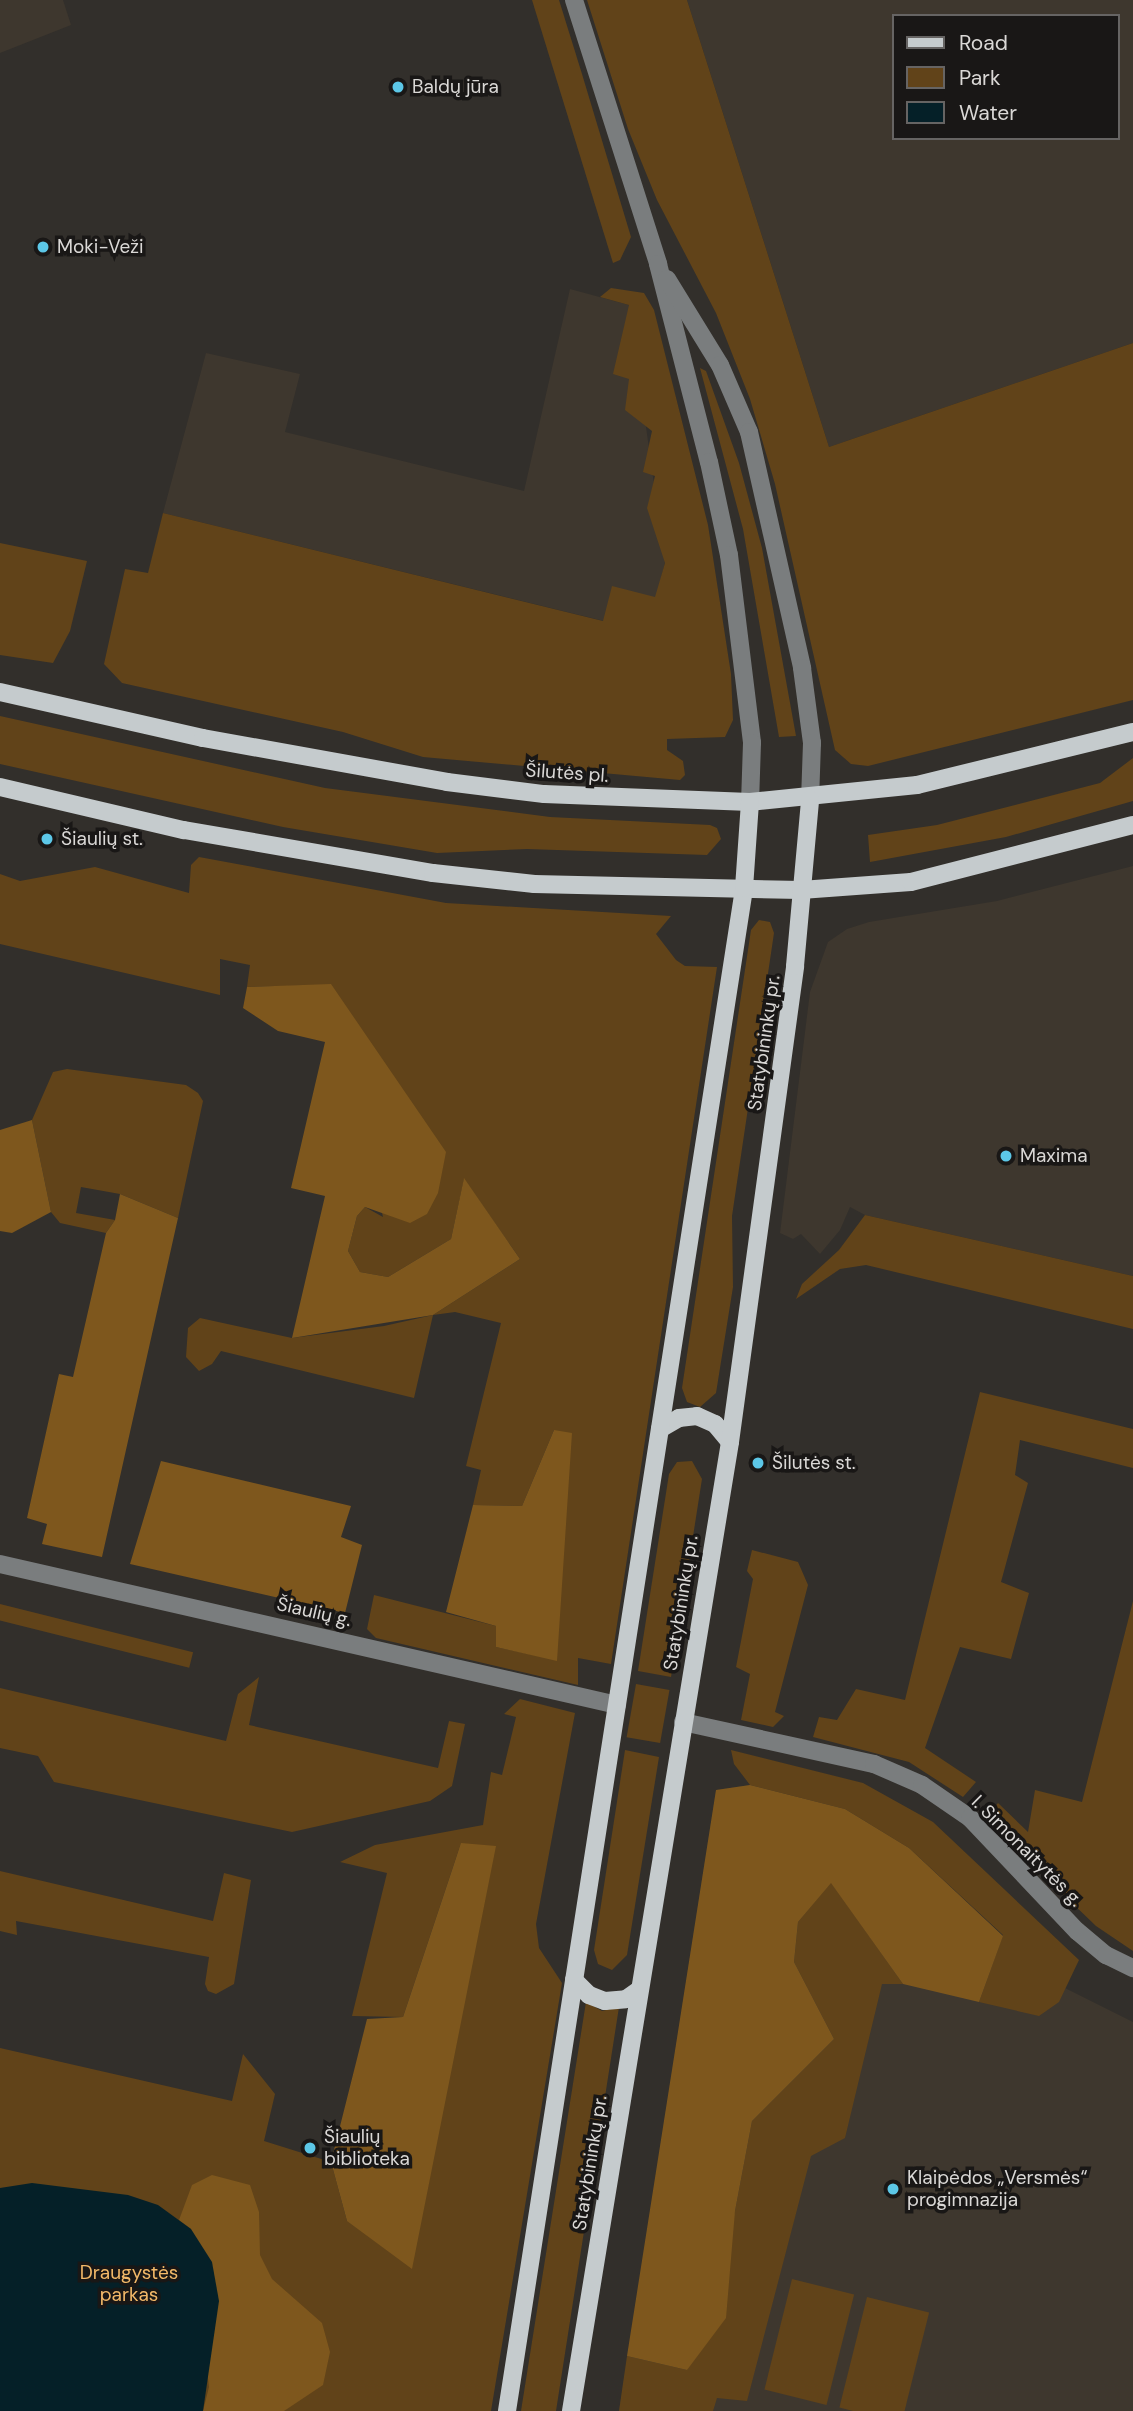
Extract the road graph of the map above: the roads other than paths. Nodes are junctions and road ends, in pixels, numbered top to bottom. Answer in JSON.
{"nodes":[{"id":1,"x":574,"y":0,"type":"edge"},
{"id":2,"x":658,"y":264,"type":"junction"},
{"id":3,"x":0,"y":692,"type":"edge"},
{"id":4,"x":1133,"y":732,"type":"edge"},
{"id":5,"x":0,"y":787,"type":"edge"},
{"id":6,"x":810,"y":800,"type":"junction"},
{"id":7,"x":750,"y":803,"type":"junction"},
{"id":8,"x":1133,"y":825,"type":"edge"},
{"id":9,"x":744,"y":888,"type":"junction"},
{"id":10,"x":801,"y":890,"type":"junction"},
{"id":11,"x":660,"y":1429,"type":"junction"},
{"id":12,"x":730,"y":1442,"type":"junction"},
{"id":13,"x":0,"y":1564,"type":"edge"},
{"id":14,"x":617,"y":1705,"type":"junction"},
{"id":15,"x":683,"y":1722,"type":"junction"},
{"id":16,"x":1133,"y":1968,"type":"edge"},
{"id":17,"x":574,"y":1980,"type":"junction"},
{"id":18,"x":639,"y":1990,"type":"junction"},
{"id":19,"x":507,"y":2411,"type":"edge"},
{"id":20,"x":571,"y":2411,"type":"edge"}],
"edges":[{"from":1,"to":2,"type":"street"},
{"from":2,"to":6,"type":"street"},
{"from":2,"to":7,"type":"street"},
{"from":3,"to":7,"type":"main road","name":"Šilutės pl."},
{"from":4,"to":6,"type":"main road","name":"Šilutės pl."},
{"from":5,"to":9,"type":"main road"},
{"from":6,"to":7,"type":"main road","name":"Šilutės pl."},
{"from":6,"to":10,"type":"main road","name":"Statybininkų pr."},
{"from":7,"to":9,"type":"main road"},
{"from":8,"to":10,"type":"main road"},
{"from":9,"to":10,"type":"main road"},
{"from":9,"to":11,"type":"main road"},
{"from":10,"to":12,"type":"main road","name":"Statybininkų pr."},
{"from":11,"to":12,"type":"main road"},
{"from":11,"to":14,"type":"main road"},
{"from":12,"to":15,"type":"main road","name":"Statybininkų pr."},
{"from":13,"to":14,"type":"street","name":"Šiaulių g."},
{"from":14,"to":17,"type":"main road"},
{"from":15,"to":16,"type":"street","name":"I. Simonaitytės g."},
{"from":15,"to":18,"type":"main road","name":"Statybininkų pr."},
{"from":17,"to":18,"type":"main road"},
{"from":17,"to":19,"type":"main road"},
{"from":18,"to":20,"type":"main road","name":"Statybininkų pr."}]}
